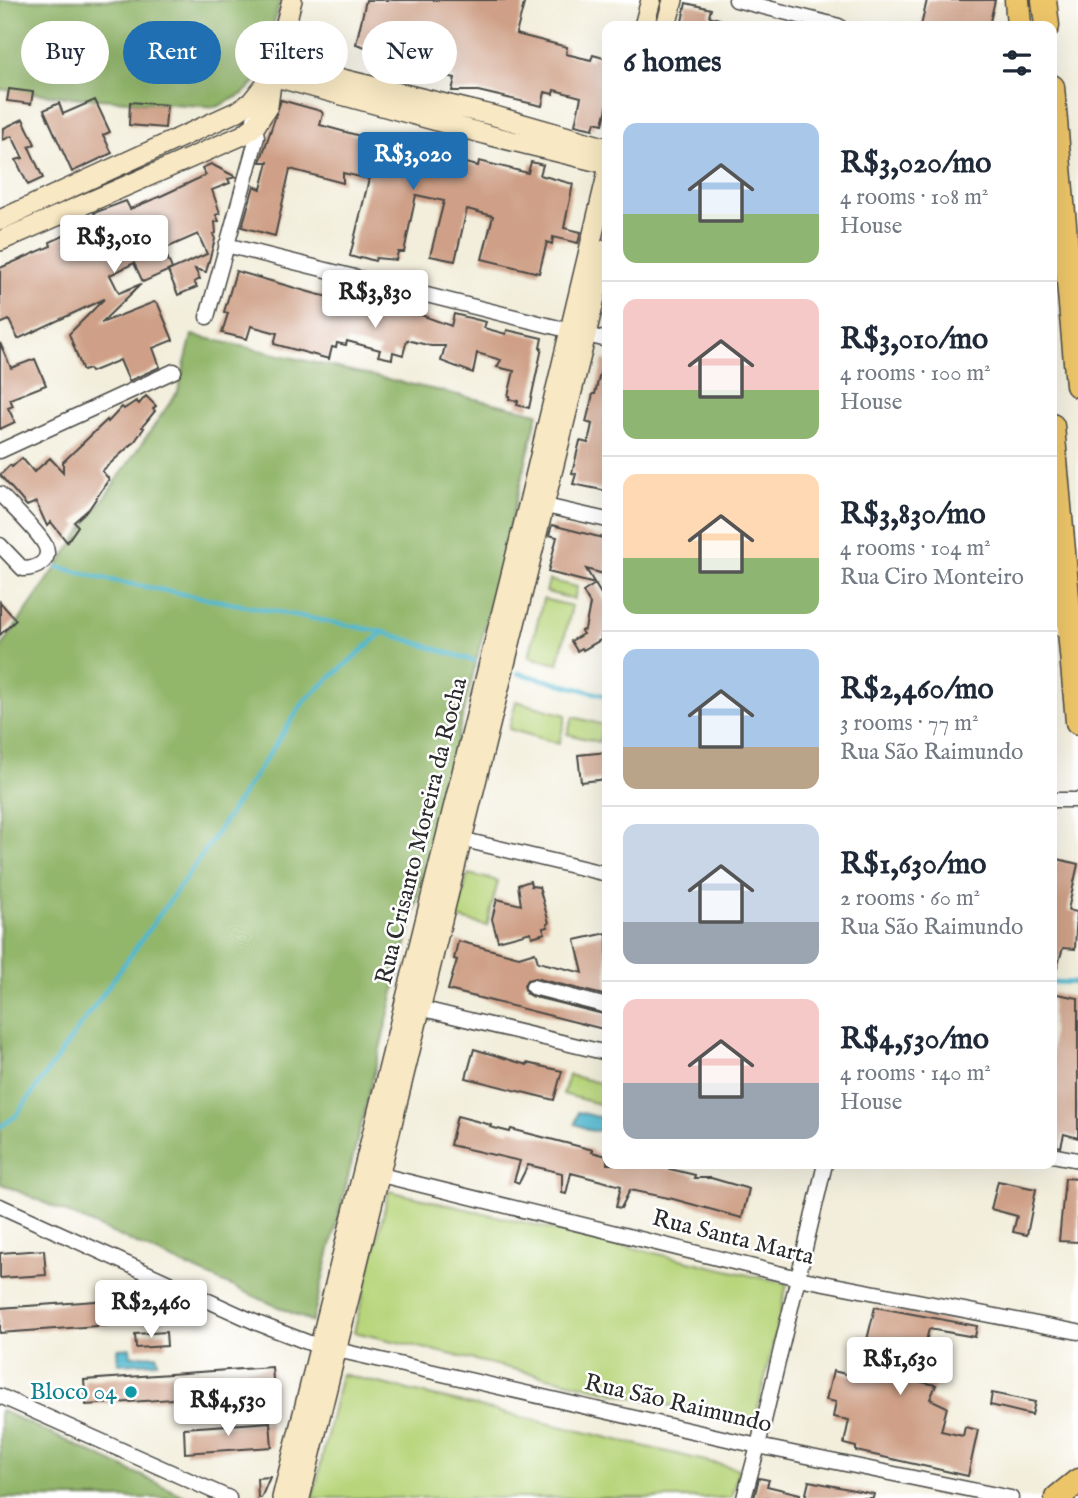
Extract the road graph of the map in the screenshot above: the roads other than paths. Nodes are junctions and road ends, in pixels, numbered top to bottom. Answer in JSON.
{"nodes":[{"id":1,"x":292,"y":0,"type":"edge"},
{"id":2,"x":651,"y":0,"type":"edge"},
{"id":3,"x":673,"y":0,"type":"edge"},
{"id":4,"x":736,"y":0,"type":"edge"},
{"id":5,"x":1017,"y":0,"type":"edge"},
{"id":6,"x":1044,"y":0,"type":"edge"},
{"id":7,"x":287,"y":21,"type":"edge"},
{"id":8,"x":645,"y":21,"type":"edge"},
{"id":9,"x":667,"y":21,"type":"edge"},
{"id":10,"x":819,"y":21,"type":"edge"},
{"id":11,"x":1019,"y":21,"type":"edge"},
{"id":12,"x":1046,"y":21,"type":"edge"},
{"id":13,"x":263,"y":84,"type":"edge"},
{"id":14,"x":272,"y":84,"type":"edge"},
{"id":15,"x":323,"y":84,"type":"edge"},
{"id":16,"x":345,"y":84,"type":"edge"},
{"id":17,"x":248,"y":104,"type":"junction"},
{"id":18,"x":256,"y":125,"type":"junction"},
{"id":19,"x":602,"y":147,"type":"edge"},
{"id":20,"x":1057,"y":149,"type":"edge"},
{"id":21,"x":602,"y":163,"type":"edge"},
{"id":22,"x":602,"y":201,"type":"edge"},
{"id":23,"x":6,"y":228,"type":"edge"},
{"id":24,"x":226,"y":245,"type":"junction"},
{"id":25,"x":1065,"y":247,"type":"edge"},
{"id":26,"x":602,"y":263,"type":"edge"},
{"id":27,"x":207,"y":317,"type":"dead end"},
{"id":28,"x":578,"y":332,"type":"junction"},
{"id":29,"x":602,"y":339,"type":"edge"},
{"id":30,"x":174,"y":371,"type":"dead end"},
{"id":31,"x":1078,"y":385,"type":"edge"},
{"id":32,"x":0,"y":451,"type":"edge"},
{"id":33,"x":0,"y":494,"type":"edge"},
{"id":34,"x":537,"y":504,"type":"junction"},
{"id":35,"x":602,"y":519,"type":"edge"},
{"id":36,"x":0,"y":545,"type":"edge"},
{"id":37,"x":1057,"y":545,"type":"edge"},
{"id":38,"x":1061,"y":629,"type":"edge"},
{"id":39,"x":1078,"y":722,"type":"edge"},
{"id":40,"x":1057,"y":800,"type":"edge"},
{"id":41,"x":1078,"y":800,"type":"edge"},
{"id":42,"x":454,"y":837,"type":"junction"},
{"id":43,"x":602,"y":873,"type":"edge"},
{"id":44,"x":533,"y":987,"type":"dead end"},
{"id":45,"x":602,"y":1005,"type":"edge"},
{"id":46,"x":413,"y":1006,"type":"junction"},
{"id":47,"x":602,"y":1052,"type":"edge"},
{"id":48,"x":1057,"y":1156,"type":"edge"},
{"id":49,"x":1078,"y":1160,"type":"edge"},
{"id":50,"x":824,"y":1169,"type":"edge"},
{"id":51,"x":372,"y":1172,"type":"junction"},
{"id":52,"x":0,"y":1206,"type":"edge"},
{"id":53,"x":798,"y":1278,"type":"junction"},
{"id":54,"x":1078,"y":1332,"type":"edge"},
{"id":55,"x":329,"y":1349,"type":"junction"},
{"id":56,"x":0,"y":1396,"type":"edge"},
{"id":57,"x":758,"y":1446,"type":"junction"},
{"id":58,"x":1078,"y":1481,"type":"edge"},
{"id":59,"x":229,"y":1498,"type":"edge"},
{"id":60,"x":282,"y":1498,"type":"edge"},
{"id":61,"x":300,"y":1498,"type":"edge"},
{"id":62,"x":744,"y":1498,"type":"edge"},
{"id":63,"x":1011,"y":1498,"type":"edge"},
{"id":64,"x":1057,"y":1498,"type":"edge"}],
"edges":[{"from":1,"to":7,"type":"main road"},
{"from":2,"to":8,"type":"main road"},
{"from":3,"to":9,"type":"main road"},
{"from":4,"to":10,"type":"street"},
{"from":5,"to":11,"type":"highway"},
{"from":6,"to":12,"type":"highway"},
{"from":13,"to":17,"type":"main road"},
{"from":14,"to":18,"type":"main road"},
{"from":15,"to":21,"type":"main road"},
{"from":16,"to":19,"type":"main road"},
{"from":17,"to":18,"type":"street"},
{"from":17,"to":23,"type":"main road"},
{"from":18,"to":23,"type":"main road"},
{"from":18,"to":24,"type":"street"},
{"from":20,"to":25,"type":"highway"},
{"from":22,"to":28,"type":"main road","name":"Rua Crisanto Moreira da Rocha"},
{"from":24,"to":27,"type":"street"},
{"from":24,"to":28,"type":"street"},
{"from":25,"to":31,"type":"highway"},
{"from":26,"to":28,"type":"main road","name":"Rua Crisanto Moreira da Rocha"},
{"from":28,"to":29,"type":"street"},
{"from":28,"to":34,"type":"main road","name":"Rua Crisanto Moreira da Rocha"},
{"from":30,"to":32,"type":"street"},
{"from":33,"to":36,"type":"street"},
{"from":34,"to":35,"type":"street"},
{"from":34,"to":42,"type":"main road","name":"Rua Crisanto Moreira da Rocha"},
{"from":37,"to":38,"type":"highway"},
{"from":38,"to":39,"type":"highway"},
{"from":40,"to":41,"type":"street"},
{"from":42,"to":43,"type":"street"},
{"from":42,"to":46,"type":"main road","name":"Rua Crisanto Moreira da Rocha"},
{"from":44,"to":45,"type":"street"},
{"from":46,"to":47,"type":"street"},
{"from":46,"to":51,"type":"main road","name":"Rua Crisanto Moreira da Rocha"},
{"from":48,"to":49,"type":"street"},
{"from":50,"to":53,"type":"street"},
{"from":51,"to":53,"type":"street","name":"Rua Santa Marta"},
{"from":51,"to":55,"type":"main road","name":"Rua Crisanto Moreira da Rocha"},
{"from":52,"to":55,"type":"street","name":"Rua São Raimundo"},
{"from":53,"to":54,"type":"street","name":"Rua Santa Marta"},
{"from":53,"to":57,"type":"street"},
{"from":55,"to":57,"type":"street","name":"Rua São Raimundo"},
{"from":55,"to":60,"type":"main road","name":"Rua Crisanto Moreira da Rocha"},
{"from":55,"to":61,"type":"main road","name":"Rua Crisanto Moreira da Rocha"},
{"from":56,"to":59,"type":"street"},
{"from":57,"to":62,"type":"street"},
{"from":57,"to":63,"type":"street","name":"Rua São Raimundo"},
{"from":58,"to":64,"type":"highway"}]}
